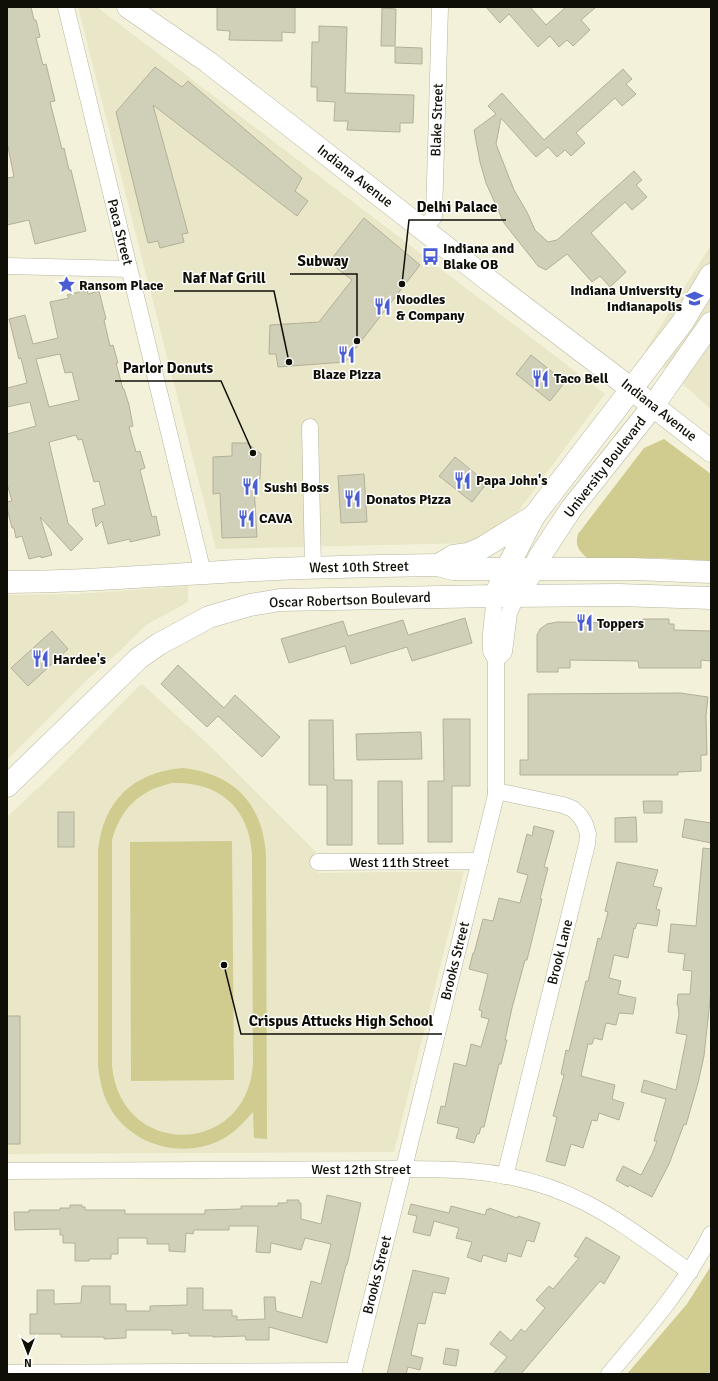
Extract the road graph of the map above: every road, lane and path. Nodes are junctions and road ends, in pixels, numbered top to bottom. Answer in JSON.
{"nodes":[{"id":1,"x":66,"y":7,"type":"edge"},
{"id":2,"x":128,"y":7,"type":"edge"},
{"id":3,"x":440,"y":7,"type":"edge"},
{"id":4,"x":423,"y":229,"type":"junction"},
{"id":5,"x":7,"y":266,"type":"edge"},
{"id":6,"x":129,"y":269,"type":"junction"},
{"id":7,"x":711,"y":275,"type":"edge"},
{"id":8,"x":711,"y":323,"type":"edge"},
{"id":9,"x":631,"y":389,"type":"junction"},
{"id":10,"x":653,"y":406,"type":"junction"},
{"id":11,"x":310,"y":427,"type":"dead end"},
{"id":12,"x":711,"y":451,"type":"edge"},
{"id":13,"x":534,"y":516,"type":"junction"},
{"id":14,"x":438,"y":565,"type":"junction"},
{"id":15,"x":313,"y":567,"type":"junction"},
{"id":16,"x":506,"y":570,"type":"junction"},
{"id":17,"x":534,"y":570,"type":"junction"},
{"id":18,"x":711,"y":572,"type":"edge"},
{"id":19,"x":203,"y":573,"type":"junction"},
{"id":20,"x":7,"y":582,"type":"edge"},
{"id":21,"x":517,"y":595,"type":"junction"},
{"id":22,"x":495,"y":596,"type":"junction"},
{"id":23,"x":711,"y":598,"type":"edge"},
{"id":24,"x":496,"y":660,"type":"junction"},
{"id":25,"x":7,"y":786,"type":"edge"},
{"id":26,"x":496,"y":791,"type":"junction"},
{"id":27,"x":480,"y":861,"type":"junction"},
{"id":28,"x":318,"y":862,"type":"dead end"},
{"id":29,"x":404,"y":1169,"type":"junction"},
{"id":30,"x":7,"y":1171,"type":"edge"},
{"id":31,"x":505,"y":1176,"type":"junction"},
{"id":32,"x":711,"y":1234,"type":"edge"},
{"id":33,"x":690,"y":1272,"type":"junction"},
{"id":34,"x":354,"y":1372,"type":"edge"},
{"id":35,"x":7,"y":1373,"type":"edge"},
{"id":36,"x":609,"y":1374,"type":"edge"}],
"edges":[{"from":1,"to":6,"type":"street","name":"Paca Street"},
{"from":2,"to":4,"type":"main road","name":"Indiana Avenue"},
{"from":3,"to":4,"type":"street","name":"Blake Street"},
{"from":4,"to":9,"type":"main road","name":"Indiana Avenue"},
{"from":5,"to":6,"type":"street"},
{"from":6,"to":19,"type":"street","name":"Paca Street"},
{"from":7,"to":9,"type":"main road","name":"University Boulevard"},
{"from":8,"to":10,"type":"main road","name":"University Boulevard"},
{"from":9,"to":10,"type":"main road","name":"Indiana Avenue"},
{"from":9,"to":13,"type":"main road","name":"University Boulevard"},
{"from":10,"to":12,"type":"main road","name":"Indiana Avenue"},
{"from":10,"to":17,"type":"main road","name":"University Boulevard"},
{"from":11,"to":15,"type":"street"},
{"from":13,"to":14,"type":"main road"},
{"from":13,"to":16,"type":"main road","name":"University Boulevard"},
{"from":14,"to":15,"type":"main road","name":"West 10th Street"},
{"from":14,"to":16,"type":"main road","name":"West 10th Street"},
{"from":15,"to":19,"type":"main road","name":"West 10th Street"},
{"from":16,"to":17,"type":"main road","name":"West 10th Street"},
{"from":16,"to":22,"type":"main road","name":"University Boulevard"},
{"from":17,"to":18,"type":"main road","name":"West 10th Street"},
{"from":17,"to":21,"type":"main road","name":"University Boulevard"},
{"from":19,"to":20,"type":"main road","name":"West 10th Street"},
{"from":21,"to":22,"type":"main road","name":"Oscar Robertson Boulevard"},
{"from":21,"to":23,"type":"main road"},
{"from":21,"to":24,"type":"street","name":"Brooks Street"},
{"from":22,"to":24,"type":"street","name":"Brooks Street"},
{"from":22,"to":25,"type":"main road","name":"Oscar Robertson Boulevard"},
{"from":24,"to":26,"type":"street","name":"Brooks Street"},
{"from":26,"to":27,"type":"street","name":"Brooks Street"},
{"from":26,"to":31,"type":"street","name":"Brook Lane"},
{"from":27,"to":28,"type":"street","name":"West 11th Street"},
{"from":27,"to":29,"type":"street","name":"Brooks Street"},
{"from":29,"to":30,"type":"street","name":"West 12th Street"},
{"from":29,"to":31,"type":"street","name":"West 12th Street"},
{"from":29,"to":34,"type":"street","name":"Brooks Street"},
{"from":31,"to":33,"type":"street","name":"West 12th Street"},
{"from":32,"to":33,"type":"street"},
{"from":33,"to":36,"type":"street"},
{"from":34,"to":35,"type":"street"}]}
